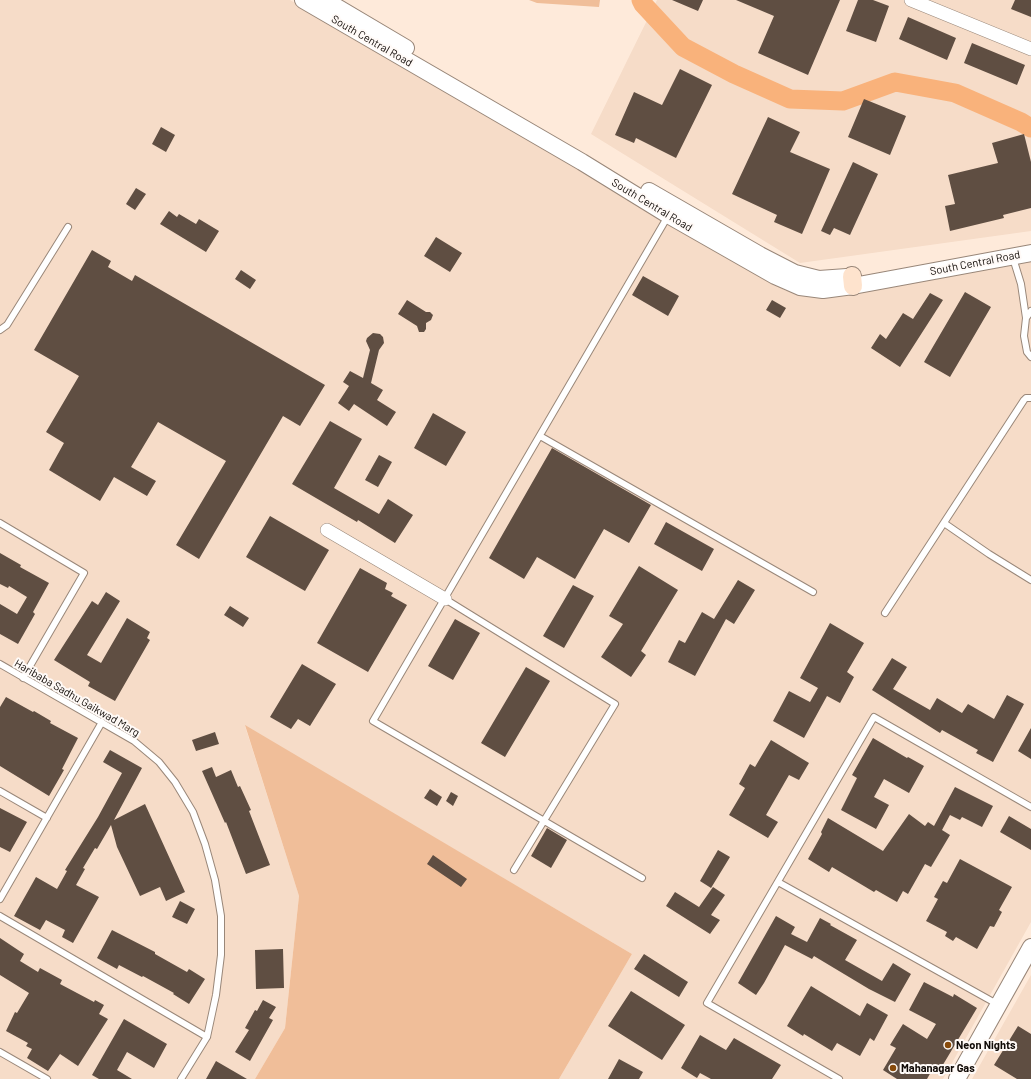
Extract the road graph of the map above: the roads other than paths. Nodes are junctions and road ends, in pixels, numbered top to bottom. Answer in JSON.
{"nodes":[{"id":1,"x":303,"y":0,"type":"edge"},
{"id":2,"x":325,"y":0,"type":"edge"},
{"id":3,"x":911,"y":0,"type":"edge"},
{"id":4,"x":1031,"y":49,"type":"edge"},
{"id":5,"x":671,"y":210,"type":"junction"},
{"id":6,"x":68,"y":227,"type":"dead end"},
{"id":7,"x":1031,"y":243,"type":"edge"},
{"id":8,"x":1031,"y":253,"type":"edge"},
{"id":9,"x":1013,"y":256,"type":"junction"},
{"id":10,"x":852,"y":281,"type":"junction"},
{"id":11,"x":1031,"y":311,"type":"edge"},
{"id":12,"x":1026,"y":318,"type":"junction"},
{"id":13,"x":0,"y":330,"type":"edge"},
{"id":14,"x":1031,"y":357,"type":"edge"},
{"id":15,"x":1031,"y":398,"type":"edge"},
{"id":16,"x":540,"y":436,"type":"junction"},
{"id":17,"x":0,"y":523,"type":"edge"},
{"id":18,"x":944,"y":523,"type":"junction"},
{"id":19,"x":328,"y":530,"type":"dead end"},
{"id":20,"x":1031,"y":580,"type":"edge"},
{"id":21,"x":812,"y":592,"type":"dead end"},
{"id":22,"x":444,"y":599,"type":"junction"},
{"id":23,"x":885,"y":613,"type":"dead end"},
{"id":24,"x":0,"y":664,"type":"edge"},
{"id":25,"x":23,"y":678,"type":"junction"},
{"id":26,"x":102,"y":722,"type":"junction"},
{"id":27,"x":0,"y":791,"type":"edge"},
{"id":28,"x":1031,"y":807,"type":"edge"},
{"id":29,"x":47,"y":818,"type":"junction"},
{"id":30,"x":544,"y":821,"type":"junction"},
{"id":31,"x":514,"y":870,"type":"dead end"},
{"id":32,"x":642,"y":878,"type":"dead end"},
{"id":33,"x":778,"y":882,"type":"junction"},
{"id":34,"x":0,"y":899,"type":"edge"},
{"id":35,"x":0,"y":916,"type":"edge"},
{"id":36,"x":1031,"y":949,"type":"edge"},
{"id":37,"x":999,"y":1005,"type":"junction"},
{"id":38,"x":206,"y":1036,"type":"junction"},
{"id":39,"x":0,"y":1052,"type":"edge"},
{"id":40,"x":47,"y":1079,"type":"edge"},
{"id":41,"x":181,"y":1079,"type":"edge"},
{"id":42,"x":838,"y":1079,"type":"edge"},
{"id":43,"x":957,"y":1079,"type":"edge"}],
"edges":[{"from":1,"to":5,"type":"street","name":"South Central Road"},
{"from":2,"to":5,"type":"street","name":"South Central Road"},
{"from":3,"to":4,"type":"street"},
{"from":5,"to":10,"type":"street","name":"South Central Road"},
{"from":5,"to":16,"type":"lane"},
{"from":6,"to":13,"type":"lane"},
{"from":7,"to":10,"type":"street","name":"South Central Road"},
{"from":8,"to":9,"type":"street","name":"South Central Road"},
{"from":9,"to":10,"type":"street","name":"South Central Road"},
{"from":9,"to":12,"type":"lane"},
{"from":11,"to":12,"type":"lane"},
{"from":12,"to":14,"type":"lane"},
{"from":15,"to":18,"type":"lane"},
{"from":16,"to":21,"type":"lane"},
{"from":16,"to":22,"type":"lane"},
{"from":17,"to":25,"type":"lane"},
{"from":18,"to":20,"type":"lane"},
{"from":18,"to":23,"type":"lane"},
{"from":19,"to":22,"type":"street"},
{"from":22,"to":30,"type":"lane"},
{"from":22,"to":30,"type":"lane"},
{"from":24,"to":25,"type":"lane","name":"Haribaba Sadhu Gaikwad Marg"},
{"from":25,"to":26,"type":"lane","name":"Haribaba Sadhu Gaikwad Marg"},
{"from":26,"to":29,"type":"lane"},
{"from":26,"to":38,"type":"lane","name":"Haribaba Sadhu Gaikwad Marg"},
{"from":27,"to":29,"type":"lane"},
{"from":28,"to":33,"type":"lane"},
{"from":29,"to":34,"type":"lane"},
{"from":30,"to":31,"type":"lane"},
{"from":30,"to":32,"type":"lane"},
{"from":33,"to":37,"type":"lane"},
{"from":33,"to":42,"type":"lane"},
{"from":35,"to":38,"type":"lane"},
{"from":36,"to":37,"type":"street"},
{"from":37,"to":43,"type":"street"},
{"from":38,"to":41,"type":"lane","name":"Haribaba Sadhu Gaikwad Marg"},
{"from":39,"to":40,"type":"lane"}]}
